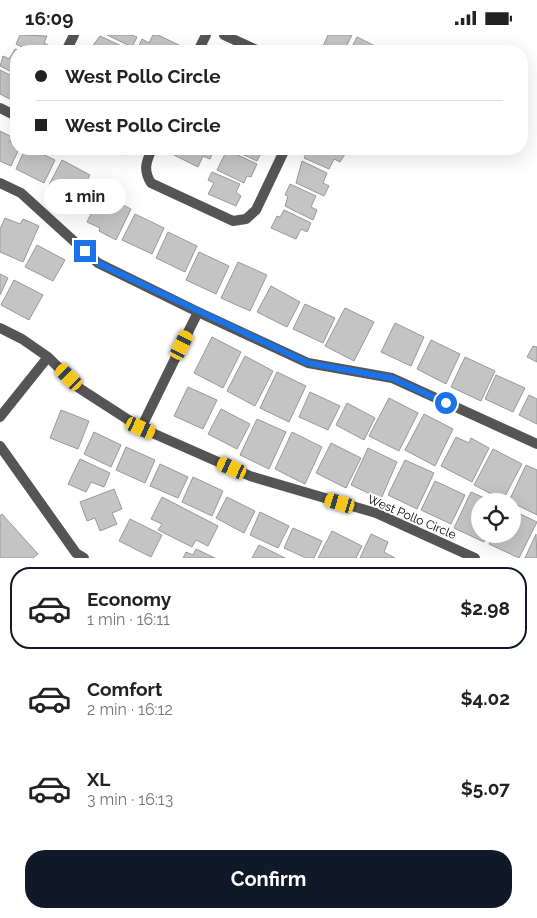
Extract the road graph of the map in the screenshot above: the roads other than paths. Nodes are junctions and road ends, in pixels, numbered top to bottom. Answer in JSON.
{"nodes":[{"id":1,"x":224,"y":35,"type":"edge"},
{"id":2,"x":246,"y":45,"type":"edge"},
{"id":3,"x":149,"y":155,"type":"edge"},
{"id":4,"x":282,"y":155,"type":"edge"},
{"id":5,"x":0,"y":183,"type":"edge"},
{"id":6,"x":198,"y":312,"type":"junction"},
{"id":7,"x":0,"y":328,"type":"edge"},
{"id":8,"x":48,"y":357,"type":"junction"},
{"id":9,"x":0,"y":417,"type":"edge"},
{"id":10,"x":141,"y":428,"type":"junction"},
{"id":11,"x":537,"y":444,"type":"edge"},
{"id":12,"x":0,"y":446,"type":"edge"},
{"id":13,"x":77,"y":556,"type":"edge"},
{"id":14,"x":476,"y":558,"type":"edge"}],
"edges":[{"from":1,"to":2,"type":"street"},
{"from":3,"to":4,"type":"street"},
{"from":5,"to":6,"type":"street"},
{"from":6,"to":10,"type":"street"},
{"from":6,"to":11,"type":"street"},
{"from":7,"to":8,"type":"street","name":"West Pollo Circle"},
{"from":8,"to":9,"type":"street"},
{"from":8,"to":10,"type":"street","name":"West Pollo Circle"},
{"from":10,"to":14,"type":"street","name":"West Pollo Circle"},
{"from":12,"to":13,"type":"street"}]}
